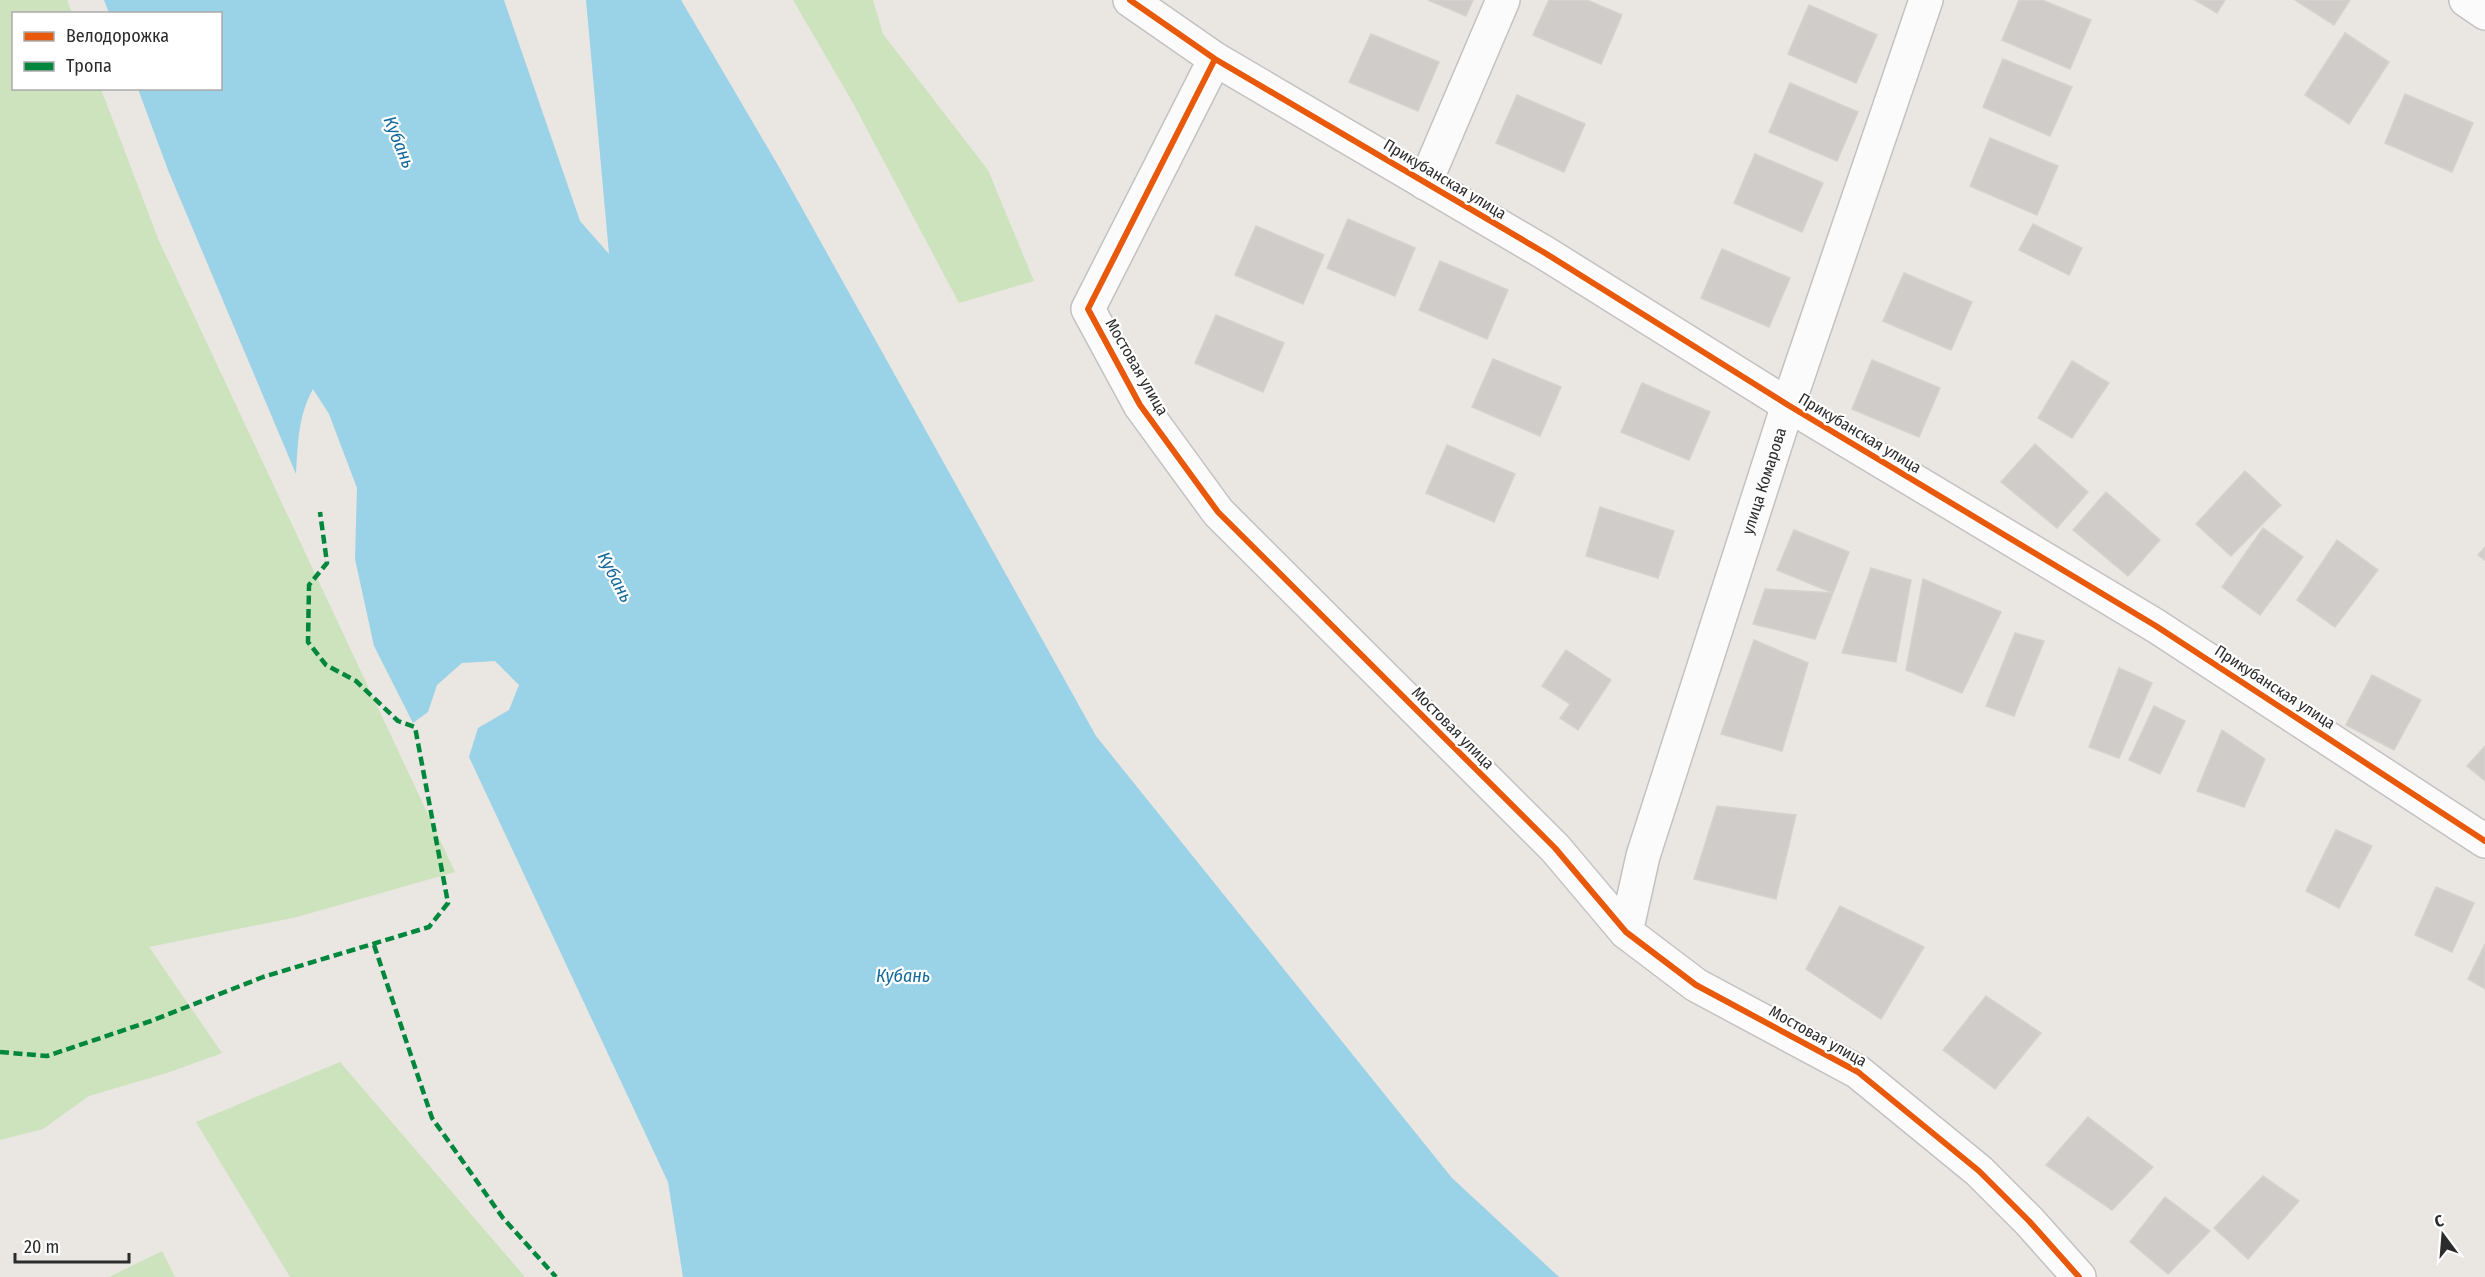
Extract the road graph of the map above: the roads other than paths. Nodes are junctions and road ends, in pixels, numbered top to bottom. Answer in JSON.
{"nodes":[{"id":1,"x":1130,"y":0,"type":"edge"},
{"id":2,"x":1503,"y":0,"type":"edge"},
{"id":3,"x":1926,"y":0,"type":"edge"},
{"id":4,"x":2466,"y":0,"type":"edge"},
{"id":5,"x":2485,"y":13,"type":"edge"},
{"id":6,"x":1215,"y":59,"type":"junction"},
{"id":7,"x":1425,"y":183,"type":"junction"},
{"id":8,"x":1788,"y":405,"type":"junction"},
{"id":9,"x":2485,"y":841,"type":"edge"},
{"id":10,"x":1626,"y":932,"type":"junction"},
{"id":11,"x":2079,"y":1277,"type":"edge"}],
"edges":[{"from":1,"to":6,"type":"street","name":"Прикубанская улица"},
{"from":2,"to":7,"type":"street"},
{"from":3,"to":8,"type":"street","name":"улица Комарова"},
{"from":4,"to":5,"type":"street"},
{"from":6,"to":7,"type":"street","name":"Прикубанская улица"},
{"from":6,"to":10,"type":"street","name":"Мостовая улица"},
{"from":7,"to":8,"type":"street","name":"Прикубанская улица"},
{"from":8,"to":9,"type":"street","name":"Прикубанская улица"},
{"from":8,"to":10,"type":"street","name":"улица Комарова"},
{"from":10,"to":11,"type":"street","name":"Мостовая улица"}]}
